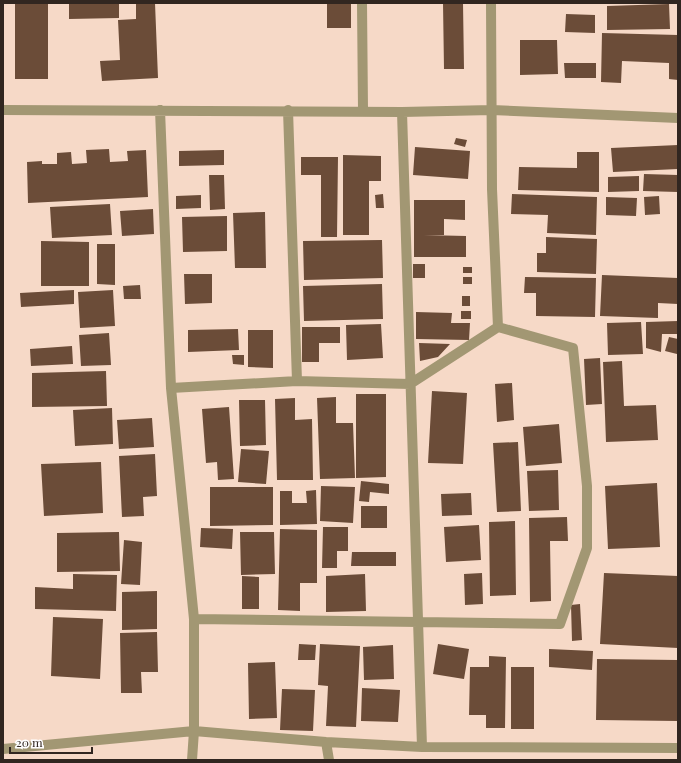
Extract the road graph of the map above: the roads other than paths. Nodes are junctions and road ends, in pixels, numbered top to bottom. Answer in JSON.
{"nodes":[{"id":1,"x":362,"y":3,"type":"edge"},
{"id":2,"x":490,"y":3,"type":"edge"},
{"id":3,"x":3,"y":110,"type":"edge"},
{"id":4,"x":160,"y":110,"type":"junction"},
{"id":5,"x":288,"y":110,"type":"junction"},
{"id":6,"x":363,"y":110,"type":"junction"},
{"id":7,"x":492,"y":110,"type":"junction"},
{"id":8,"x":402,"y":112,"type":"junction"},
{"id":9,"x":678,"y":118,"type":"edge"},
{"id":10,"x":498,"y":326,"type":"junction"},
{"id":11,"x":297,"y":381,"type":"junction"},
{"id":12,"x":410,"y":384,"type":"junction"},
{"id":13,"x":171,"y":388,"type":"junction"},
{"id":14,"x":194,"y":619,"type":"junction"},
{"id":15,"x":417,"y":622,"type":"junction"},
{"id":16,"x":194,"y":730,"type":"junction"},
{"id":17,"x":326,"y":742,"type":"junction"},
{"id":18,"x":422,"y":747,"type":"junction"},
{"id":19,"x":678,"y":748,"type":"edge"},
{"id":20,"x":3,"y":749,"type":"edge"},
{"id":21,"x":192,"y":760,"type":"edge"},
{"id":22,"x":329,"y":760,"type":"edge"}],
"edges":[{"from":1,"to":6,"type":"street"},
{"from":2,"to":7,"type":"street"},
{"from":3,"to":4,"type":"street"},
{"from":4,"to":5,"type":"street"},
{"from":4,"to":13,"type":"street"},
{"from":5,"to":6,"type":"street"},
{"from":5,"to":11,"type":"street"},
{"from":6,"to":8,"type":"street"},
{"from":7,"to":8,"type":"street"},
{"from":7,"to":9,"type":"street"},
{"from":7,"to":10,"type":"street"},
{"from":8,"to":12,"type":"street"},
{"from":10,"to":12,"type":"street"},
{"from":10,"to":15,"type":"street"},
{"from":11,"to":12,"type":"street"},
{"from":11,"to":13,"type":"street"},
{"from":12,"to":15,"type":"street"},
{"from":13,"to":14,"type":"street"},
{"from":14,"to":15,"type":"street"},
{"from":14,"to":16,"type":"street"},
{"from":15,"to":18,"type":"street"},
{"from":16,"to":17,"type":"street"},
{"from":16,"to":20,"type":"street"},
{"from":16,"to":21,"type":"street"},
{"from":17,"to":18,"type":"street"},
{"from":17,"to":22,"type":"street"},
{"from":18,"to":19,"type":"street"}]}
